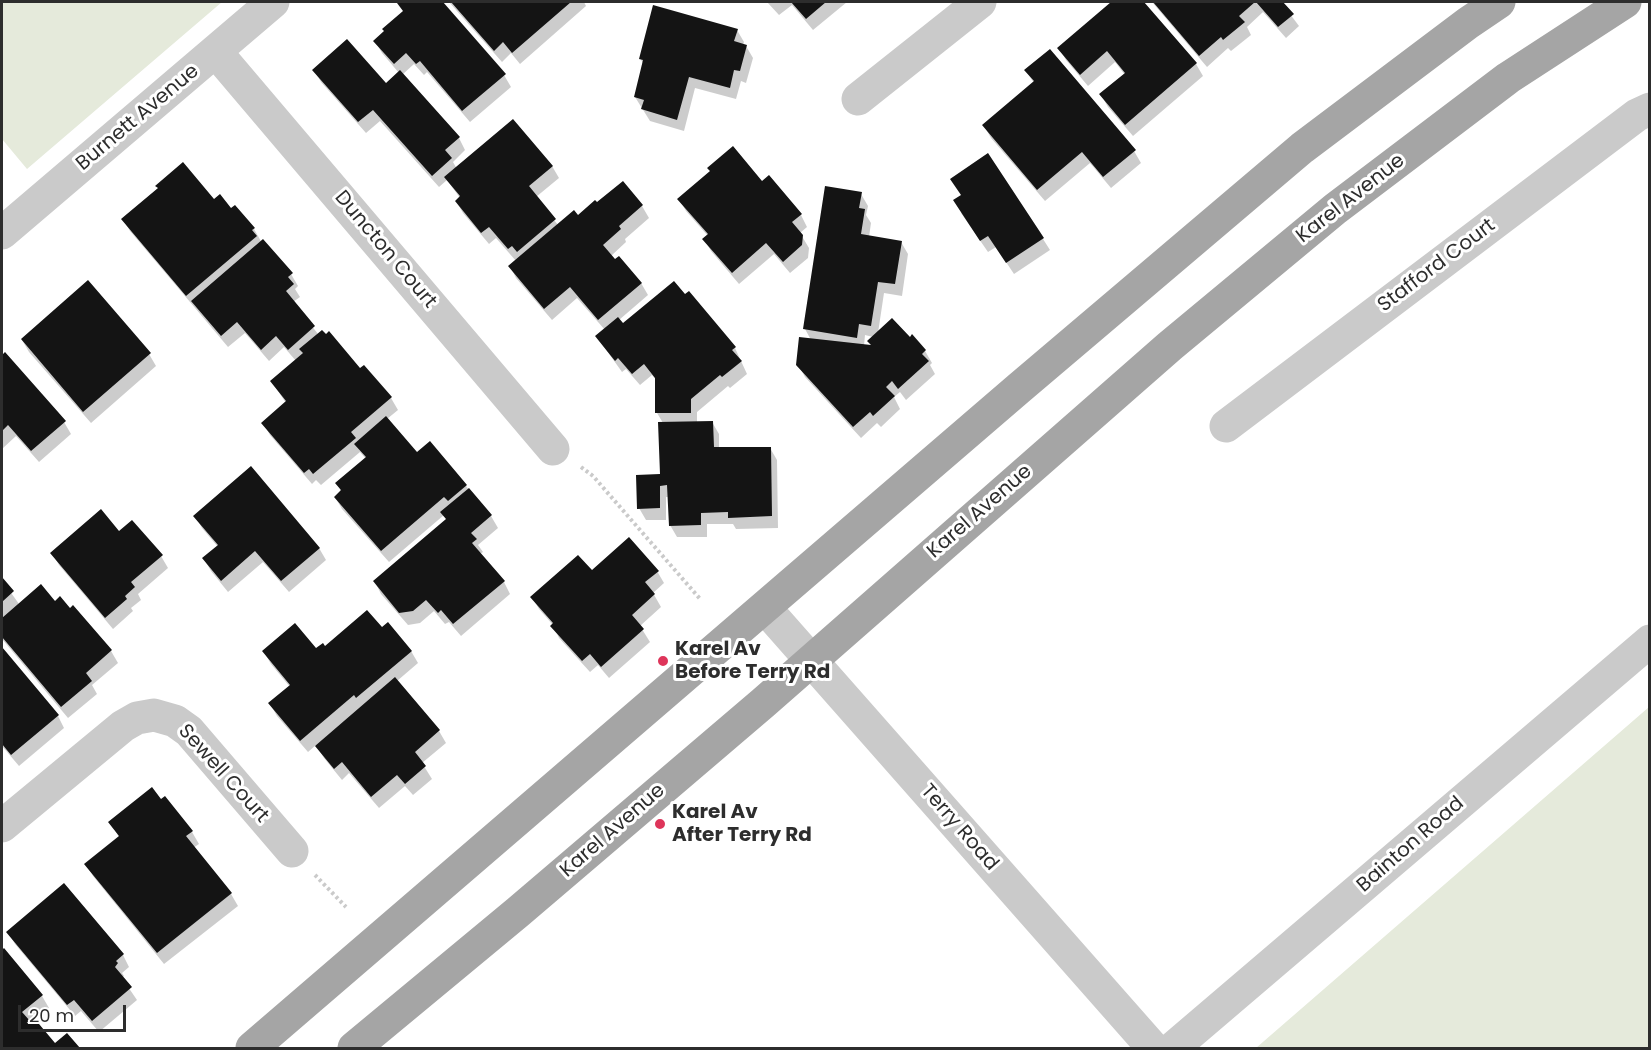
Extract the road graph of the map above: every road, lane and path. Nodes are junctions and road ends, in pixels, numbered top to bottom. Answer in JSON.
{"nodes":[{"id":1,"x":273,"y":2,"type":"edge"},
{"id":2,"x":980,"y":2,"type":"edge"},
{"id":3,"x":1499,"y":2,"type":"edge"},
{"id":4,"x":1625,"y":2,"type":"edge"},
{"id":5,"x":216,"y":52,"type":"junction"},
{"id":6,"x":858,"y":99,"type":"dead end"},
{"id":7,"x":1650,"y":109,"type":"edge"},
{"id":8,"x":2,"y":233,"type":"edge"},
{"id":9,"x":1226,"y":426,"type":"dead end"},
{"id":10,"x":553,"y":449,"type":"joint"},
{"id":11,"x":701,"y":600,"type":"dead end"},
{"id":12,"x":765,"y":608,"type":"junction"},
{"id":13,"x":1650,"y":641,"type":"edge"},
{"id":14,"x":811,"y":660,"type":"junction"},
{"id":15,"x":2,"y":826,"type":"edge"},
{"id":16,"x":292,"y":851,"type":"joint"},
{"id":17,"x":345,"y":907,"type":"dead end"},
{"id":18,"x":252,"y":1048,"type":"edge"},
{"id":19,"x":354,"y":1048,"type":"edge"},
{"id":20,"x":1153,"y":1048,"type":"edge"},
{"id":21,"x":1173,"y":1048,"type":"edge"}],
"edges":[{"from":1,"to":5,"type":"street","name":"Burnett Avenue"},
{"from":2,"to":6,"type":"street"},
{"from":3,"to":12,"type":"main road"},
{"from":4,"to":14,"type":"main road","name":"Karel Avenue"},
{"from":5,"to":8,"type":"street","name":"Burnett Avenue"},
{"from":5,"to":10,"type":"street","name":"Duncton Court"},
{"from":7,"to":9,"type":"street","name":"Stafford Court"},
{"from":10,"to":11,"type":"path"},
{"from":12,"to":14,"type":"street","name":"Terry Road"},
{"from":12,"to":18,"type":"main road"},
{"from":13,"to":21,"type":"street","name":"Bainton Road"},
{"from":14,"to":19,"type":"main road","name":"Karel Avenue"},
{"from":14,"to":20,"type":"street","name":"Terry Road"},
{"from":15,"to":16,"type":"street","name":"Sewell Court"},
{"from":16,"to":17,"type":"path"}]}
